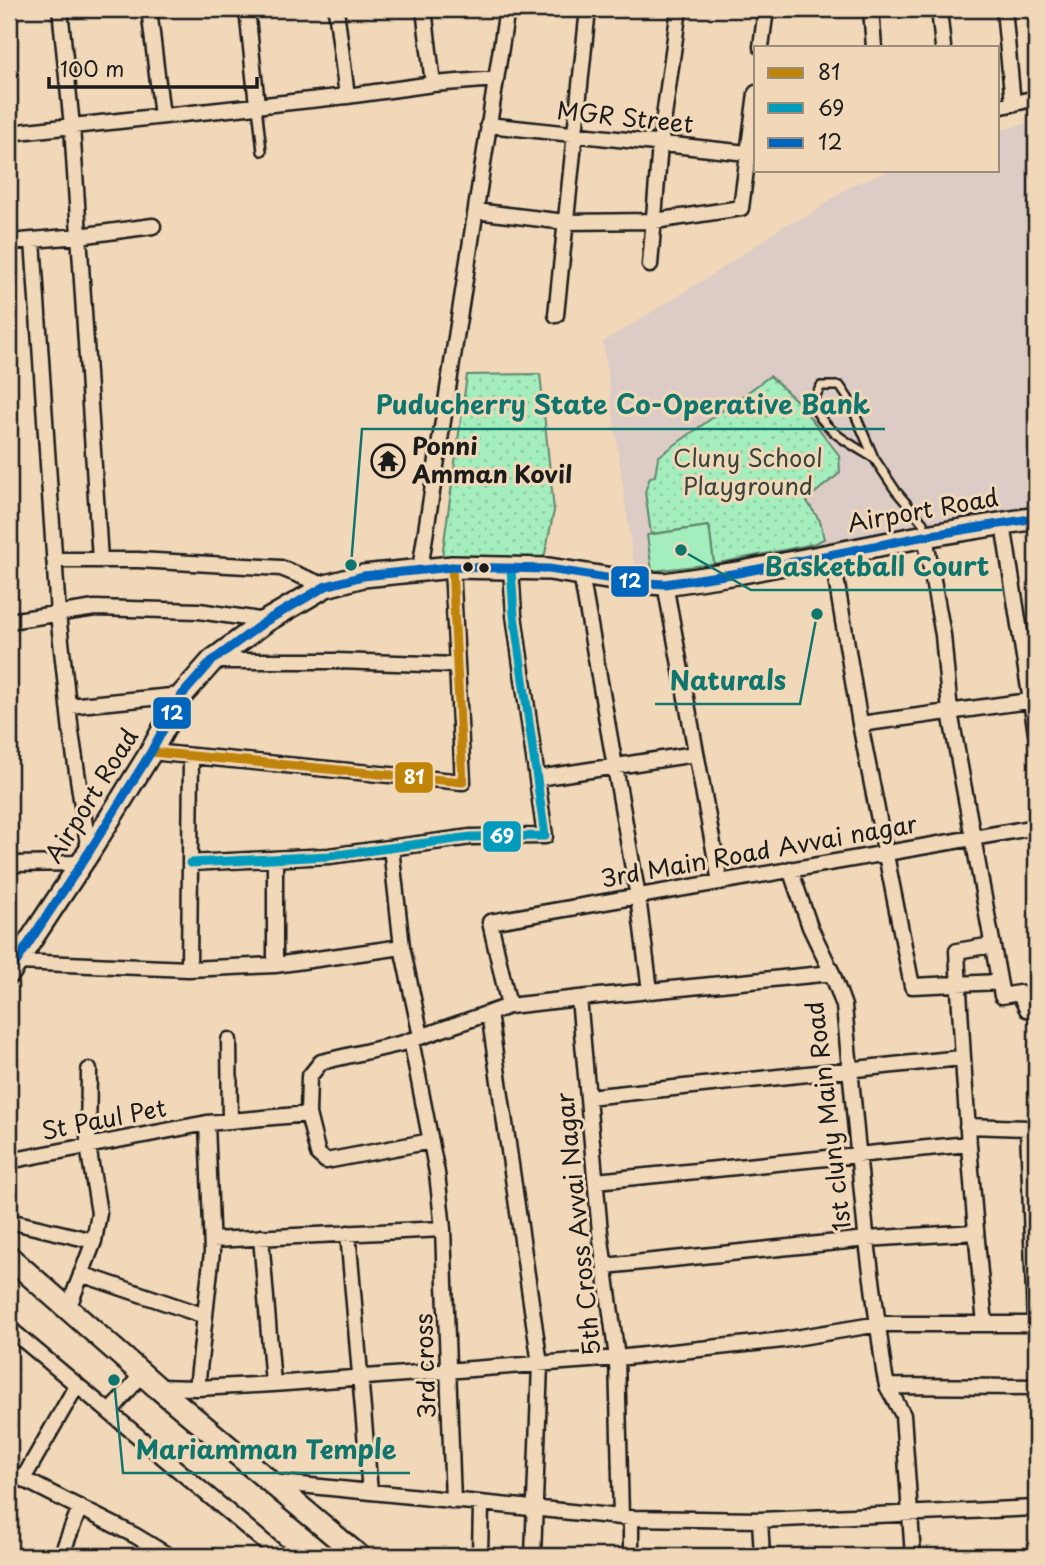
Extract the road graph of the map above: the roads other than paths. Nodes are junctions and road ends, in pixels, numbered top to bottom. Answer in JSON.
{"nodes":[{"id":1,"x":60,"y":9,"type":"edge"},
{"id":2,"x":149,"y":9,"type":"edge"},
{"id":3,"x":247,"y":9,"type":"edge"},
{"id":4,"x":336,"y":9,"type":"edge"},
{"id":5,"x":424,"y":9,"type":"edge"},
{"id":6,"x":507,"y":9,"type":"edge"},
{"id":7,"x":588,"y":9,"type":"edge"},
{"id":8,"x":679,"y":9,"type":"edge"},
{"id":9,"x":766,"y":9,"type":"edge"},
{"id":10,"x":871,"y":9,"type":"edge"},
{"id":11,"x":939,"y":9,"type":"edge"},
{"id":12,"x":1004,"y":9,"type":"edge"},
{"id":13,"x":761,"y":46,"type":"edge"},
{"id":14,"x":874,"y":46,"type":"edge"},
{"id":15,"x":943,"y":46,"type":"edge"},
{"id":16,"x":496,"y":79,"type":"junction"},
{"id":17,"x":433,"y":84,"type":"junction"},
{"id":18,"x":347,"y":96,"type":"junction"},
{"id":19,"x":1036,"y":98,"type":"edge"},
{"id":20,"x":1013,"y":104,"type":"junction"},
{"id":21,"x":257,"y":105,"type":"junction"},
{"id":22,"x":1000,"y":107,"type":"edge"},
{"id":23,"x":162,"y":116,"type":"junction"},
{"id":24,"x":488,"y":125,"type":"junction"},
{"id":25,"x":72,"y":126,"type":"junction"},
{"id":26,"x":9,"y":133,"type":"edge"},
{"id":27,"x":754,"y":134,"type":"edge"},
{"id":28,"x":574,"y":135,"type":"junction"},
{"id":29,"x":660,"y":145,"type":"junction"},
{"id":30,"x":262,"y":151,"type":"dead end"},
{"id":31,"x":753,"y":154,"type":"edge"},
{"id":32,"x":475,"y":211,"type":"junction"},
{"id":33,"x":655,"y":221,"type":"junction"},
{"id":34,"x":565,"y":222,"type":"junction"},
{"id":35,"x":153,"y":226,"type":"dead end"},
{"id":36,"x":79,"y":236,"type":"junction"},
{"id":37,"x":33,"y":240,"type":"junction"},
{"id":38,"x":9,"y":242,"type":"edge"},
{"id":39,"x":650,"y":265,"type":"dead end"},
{"id":40,"x":556,"y":315,"type":"dead end"},
{"id":41,"x":874,"y":458,"type":"junction"},
{"id":42,"x":1036,"y":518,"type":"edge"},
{"id":43,"x":1003,"y":524,"type":"junction"},
{"id":44,"x":925,"y":536,"type":"junction"},
{"id":45,"x":832,"y":554,"type":"junction"},
{"id":46,"x":54,"y":560,"type":"junction"},
{"id":47,"x":100,"y":560,"type":"junction"},
{"id":48,"x":452,"y":567,"type":"junction"},
{"id":49,"x":511,"y":568,"type":"junction"},
{"id":50,"x":420,"y":569,"type":"junction"},
{"id":51,"x":581,"y":574,"type":"junction"},
{"id":52,"x":665,"y":584,"type":"junction"},
{"id":53,"x":326,"y":586,"type":"junction"},
{"id":54,"x":58,"y":614,"type":"junction"},
{"id":55,"x":9,"y":621,"type":"edge"},
{"id":56,"x":266,"y":621,"type":"junction"},
{"id":57,"x":212,"y":661,"type":"junction"},
{"id":58,"x":457,"y":665,"type":"junction"},
{"id":59,"x":182,"y":695,"type":"junction"},
{"id":60,"x":1033,"y":700,"type":"edge"},
{"id":61,"x":68,"y":706,"type":"junction"},
{"id":62,"x":950,"y":712,"type":"junction"},
{"id":63,"x":860,"y":724,"type":"junction"},
{"id":64,"x":1036,"y":733,"type":"edge"},
{"id":65,"x":151,"y":752,"type":"junction"},
{"id":66,"x":695,"y":754,"type":"junction"},
{"id":67,"x":191,"y":756,"type":"junction"},
{"id":68,"x":614,"y":765,"type":"junction"},
{"id":69,"x":538,"y":778,"type":"junction"},
{"id":70,"x":1036,"y":827,"type":"edge"},
{"id":71,"x":971,"y":838,"type":"junction"},
{"id":72,"x":391,"y":848,"type":"junction"},
{"id":73,"x":887,"y":854,"type":"junction"},
{"id":74,"x":85,"y":858,"type":"junction"},
{"id":75,"x":275,"y":859,"type":"junction"},
{"id":76,"x":190,"y":863,"type":"junction"},
{"id":77,"x":9,"y":864,"type":"edge"},
{"id":78,"x":790,"y":869,"type":"junction"},
{"id":79,"x":720,"y":882,"type":"junction"},
{"id":80,"x":638,"y":897,"type":"junction"},
{"id":81,"x":992,"y":945,"type":"junction"},
{"id":82,"x":402,"y":947,"type":"junction"},
{"id":83,"x":275,"y":965,"type":"junction"},
{"id":84,"x":13,"y":968,"type":"edge"},
{"id":85,"x":189,"y":969,"type":"junction"},
{"id":86,"x":832,"y":973,"type":"junction"},
{"id":87,"x":999,"y":982,"type":"junction"},
{"id":88,"x":958,"y":986,"type":"junction"},
{"id":89,"x":650,"y":990,"type":"junction"},
{"id":90,"x":579,"y":998,"type":"junction"},
{"id":91,"x":509,"y":1006,"type":"junction"},
{"id":92,"x":1036,"y":1008,"type":"edge"},
{"id":93,"x":489,"y":1013,"type":"junction"},
{"id":94,"x":416,"y":1038,"type":"junction"},
{"id":95,"x":229,"y":1040,"type":"dead end"},
{"id":96,"x":961,"y":1058,"type":"junction"},
{"id":97,"x":849,"y":1069,"type":"junction"},
{"id":98,"x":89,"y":1070,"type":"dead end"},
{"id":99,"x":588,"y":1097,"type":"junction"},
{"id":100,"x":308,"y":1114,"type":"junction"},
{"id":101,"x":230,"y":1121,"type":"junction"},
{"id":102,"x":207,"y":1124,"type":"junction"},
{"id":103,"x":967,"y":1126,"type":"junction"},
{"id":104,"x":1032,"y":1128,"type":"edge"},
{"id":105,"x":431,"y":1141,"type":"junction"},
{"id":106,"x":968,"y":1144,"type":"junction"},
{"id":107,"x":88,"y":1146,"type":"junction"},
{"id":108,"x":858,"y":1153,"type":"junction"},
{"id":109,"x":9,"y":1161,"type":"edge"},
{"id":110,"x":596,"y":1181,"type":"junction"},
{"id":111,"x":9,"y":1221,"type":"edge"},
{"id":112,"x":443,"y":1229,"type":"junction"},
{"id":113,"x":975,"y":1232,"type":"junction"},
{"id":114,"x":348,"y":1233,"type":"junction"},
{"id":115,"x":261,"y":1237,"type":"junction"},
{"id":116,"x":867,"y":1239,"type":"junction"},
{"id":117,"x":212,"y":1240,"type":"junction"},
{"id":118,"x":93,"y":1241,"type":"junction"},
{"id":119,"x":9,"y":1257,"type":"edge"},
{"id":120,"x":605,"y":1266,"type":"junction"},
{"id":121,"x":81,"y":1274,"type":"junction"},
{"id":122,"x":68,"y":1309,"type":"junction"},
{"id":123,"x":205,"y":1316,"type":"junction"},
{"id":124,"x":985,"y":1323,"type":"junction"},
{"id":125,"x":879,"y":1324,"type":"junction"},
{"id":126,"x":1035,"y":1324,"type":"edge"},
{"id":127,"x":9,"y":1328,"type":"edge"},
{"id":128,"x":617,"y":1358,"type":"junction"},
{"id":129,"x":540,"y":1364,"type":"junction"},
{"id":130,"x":449,"y":1371,"type":"junction"},
{"id":131,"x":360,"y":1378,"type":"junction"},
{"id":132,"x":149,"y":1381,"type":"junction"},
{"id":133,"x":272,"y":1384,"type":"junction"},
{"id":134,"x":77,"y":1385,"type":"junction"},
{"id":135,"x":887,"y":1386,"type":"junction"},
{"id":136,"x":1036,"y":1387,"type":"edge"},
{"id":137,"x":197,"y":1388,"type":"junction"},
{"id":138,"x":110,"y":1412,"type":"junction"},
{"id":139,"x":9,"y":1472,"type":"edge"},
{"id":140,"x":23,"y":1479,"type":"junction"},
{"id":141,"x":271,"y":1482,"type":"junction"},
{"id":142,"x":370,"y":1492,"type":"junction"},
{"id":143,"x":453,"y":1502,"type":"junction"},
{"id":144,"x":481,"y":1504,"type":"junction"},
{"id":145,"x":80,"y":1507,"type":"junction"},
{"id":146,"x":1036,"y":1508,"type":"edge"},
{"id":147,"x":533,"y":1509,"type":"junction"},
{"id":148,"x":910,"y":1514,"type":"junction"},
{"id":149,"x":626,"y":1517,"type":"junction"},
{"id":150,"x":760,"y":1520,"type":"junction"},
{"id":151,"x":61,"y":1556,"type":"edge"},
{"id":152,"x":169,"y":1556,"type":"edge"},
{"id":153,"x":281,"y":1556,"type":"edge"},
{"id":154,"x":359,"y":1556,"type":"edge"},
{"id":155,"x":480,"y":1556,"type":"edge"},
{"id":156,"x":533,"y":1556,"type":"edge"},
{"id":157,"x":631,"y":1556,"type":"edge"},
{"id":158,"x":762,"y":1556,"type":"edge"},
{"id":159,"x":913,"y":1556,"type":"edge"}],
"edges":[{"from":1,"to":25,"type":"street"},
{"from":2,"to":23,"type":"street"},
{"from":3,"to":21,"type":"street"},
{"from":4,"to":18,"type":"street"},
{"from":5,"to":17,"type":"street"},
{"from":6,"to":16,"type":"street"},
{"from":7,"to":28,"type":"street"},
{"from":8,"to":29,"type":"street"},
{"from":9,"to":13,"type":"street"},
{"from":10,"to":14,"type":"street"},
{"from":11,"to":15,"type":"street"},
{"from":12,"to":20,"type":"street"},
{"from":16,"to":17,"type":"street"},
{"from":16,"to":24,"type":"street"},
{"from":17,"to":18,"type":"street"},
{"from":18,"to":21,"type":"street"},
{"from":19,"to":20,"type":"street"},
{"from":20,"to":22,"type":"street"},
{"from":21,"to":23,"type":"street"},
{"from":21,"to":30,"type":"lane"},
{"from":23,"to":25,"type":"street"},
{"from":24,"to":28,"type":"street","name":"MGR Street"},
{"from":24,"to":32,"type":"street"},
{"from":25,"to":26,"type":"street"},
{"from":25,"to":36,"type":"street"},
{"from":27,"to":31,"type":"street"},
{"from":28,"to":29,"type":"street","name":"MGR Street"},
{"from":28,"to":34,"type":"street"},
{"from":29,"to":31,"type":"street","name":"MGR Street"},
{"from":29,"to":33,"type":"street"},
{"from":31,"to":33,"type":"street"},
{"from":32,"to":34,"type":"street"},
{"from":32,"to":50,"type":"street"},
{"from":33,"to":34,"type":"street"},
{"from":33,"to":39,"type":"street"},
{"from":34,"to":40,"type":"street"},
{"from":35,"to":36,"type":"street"},
{"from":36,"to":37,"type":"street"},
{"from":36,"to":47,"type":"street"},
{"from":37,"to":38,"type":"street"},
{"from":37,"to":46,"type":"street"},
{"from":41,"to":41,"type":"lane"},
{"from":41,"to":44,"type":"lane"},
{"from":42,"to":43,"type":"street","name":"Airport Road"},
{"from":43,"to":44,"type":"street","name":"Airport Road"},
{"from":43,"to":60,"type":"street"},
{"from":44,"to":45,"type":"street","name":"Airport Road"},
{"from":44,"to":62,"type":"street"},
{"from":45,"to":52,"type":"street","name":"Airport Road"},
{"from":45,"to":63,"type":"street"},
{"from":46,"to":47,"type":"street"},
{"from":46,"to":54,"type":"street"},
{"from":47,"to":53,"type":"street"},
{"from":48,"to":49,"type":"street","name":"Airport Road"},
{"from":48,"to":50,"type":"street","name":"Airport Road"},
{"from":48,"to":58,"type":"street"},
{"from":49,"to":51,"type":"street","name":"Airport Road"},
{"from":49,"to":69,"type":"street"},
{"from":50,"to":53,"type":"street","name":"Airport Road"},
{"from":51,"to":52,"type":"street","name":"Airport Road"},
{"from":51,"to":68,"type":"street"},
{"from":52,"to":66,"type":"street"},
{"from":53,"to":56,"type":"street","name":"Airport Road"},
{"from":54,"to":55,"type":"street"},
{"from":54,"to":56,"type":"street"},
{"from":54,"to":61,"type":"street"},
{"from":56,"to":57,"type":"street","name":"Airport Road"},
{"from":57,"to":58,"type":"street"},
{"from":57,"to":59,"type":"street","name":"Airport Road"},
{"from":58,"to":67,"type":"street"},
{"from":59,"to":61,"type":"street"},
{"from":59,"to":65,"type":"street","name":"Airport Road"},
{"from":60,"to":62,"type":"street"},
{"from":60,"to":64,"type":"street"},
{"from":61,"to":74,"type":"street"},
{"from":62,"to":63,"type":"street"},
{"from":62,"to":71,"type":"street"},
{"from":63,"to":73,"type":"street"},
{"from":65,"to":67,"type":"street"},
{"from":65,"to":74,"type":"street","name":"Airport Road"},
{"from":66,"to":68,"type":"street"},
{"from":66,"to":79,"type":"street"},
{"from":67,"to":76,"type":"street"},
{"from":68,"to":69,"type":"street"},
{"from":68,"to":80,"type":"street"},
{"from":69,"to":72,"type":"street"},
{"from":70,"to":71,"type":"street","name":"3rd Main Road Avvai nagar"},
{"from":71,"to":73,"type":"street","name":"3rd Main Road Avvai nagar"},
{"from":71,"to":81,"type":"street"},
{"from":72,"to":75,"type":"street"},
{"from":72,"to":82,"type":"street","name":"3rd cross"},
{"from":73,"to":78,"type":"street","name":"3rd Main Road Avvai nagar"},
{"from":73,"to":88,"type":"street"},
{"from":74,"to":77,"type":"street"},
{"from":74,"to":84,"type":"street","name":"Airport Road"},
{"from":75,"to":76,"type":"street"},
{"from":75,"to":83,"type":"street"},
{"from":76,"to":85,"type":"street"},
{"from":78,"to":79,"type":"street","name":"3rd Main Road Avvai nagar"},
{"from":78,"to":86,"type":"street","name":"1st cluny Main Road"},
{"from":79,"to":80,"type":"street","name":"3rd Main Road Avvai nagar"},
{"from":80,"to":89,"type":"street"},
{"from":80,"to":91,"type":"street","name":"3rd Main Road Avvai nagar"},
{"from":81,"to":87,"type":"street"},
{"from":81,"to":88,"type":"street"},
{"from":82,"to":83,"type":"street"},
{"from":82,"to":94,"type":"street","name":"3rd cross"},
{"from":83,"to":85,"type":"street"},
{"from":84,"to":85,"type":"street"},
{"from":86,"to":89,"type":"street"},
{"from":86,"to":97,"type":"street","name":"1st cluny Main Road"},
{"from":87,"to":88,"type":"street"},
{"from":87,"to":92,"type":"street"},
{"from":88,"to":96,"type":"street"},
{"from":89,"to":90,"type":"street"},
{"from":90,"to":91,"type":"street"},
{"from":90,"to":99,"type":"street","name":"5th Cross Avvai Nagar"},
{"from":91,"to":93,"type":"street"},
{"from":93,"to":94,"type":"street"},
{"from":93,"to":129,"type":"street"},
{"from":94,"to":100,"type":"street"},
{"from":94,"to":105,"type":"street","name":"3rd cross"},
{"from":95,"to":101,"type":"street"},
{"from":96,"to":97,"type":"street"},
{"from":96,"to":103,"type":"street"},
{"from":97,"to":99,"type":"street"},
{"from":97,"to":108,"type":"street","name":"1st cluny Main Road"},
{"from":98,"to":107,"type":"street"},
{"from":99,"to":110,"type":"street","name":"5th Cross Avvai Nagar"},
{"from":100,"to":101,"type":"street","name":"St Paul Pet"},
{"from":100,"to":105,"type":"street"},
{"from":101,"to":102,"type":"street","name":"St Paul Pet"},
{"from":102,"to":107,"type":"street","name":"St Paul Pet"},
{"from":102,"to":117,"type":"street"},
{"from":103,"to":104,"type":"street"},
{"from":103,"to":106,"type":"street"},
{"from":104,"to":126,"type":"street"},
{"from":105,"to":112,"type":"street","name":"3rd cross"},
{"from":106,"to":108,"type":"street"},
{"from":106,"to":113,"type":"street"},
{"from":107,"to":109,"type":"street","name":"St Paul Pet"},
{"from":107,"to":118,"type":"street"},
{"from":108,"to":110,"type":"street"},
{"from":108,"to":116,"type":"street","name":"1st cluny Main Road"},
{"from":110,"to":120,"type":"street","name":"5th Cross Avvai Nagar"},
{"from":111,"to":118,"type":"street"},
{"from":112,"to":114,"type":"street"},
{"from":112,"to":130,"type":"street","name":"3rd cross"},
{"from":113,"to":116,"type":"street"},
{"from":113,"to":124,"type":"street"},
{"from":114,"to":115,"type":"street"},
{"from":114,"to":131,"type":"street"},
{"from":115,"to":117,"type":"street"},
{"from":115,"to":133,"type":"street"},
{"from":116,"to":120,"type":"street"},
{"from":116,"to":125,"type":"street","name":"1st cluny Main Road"},
{"from":117,"to":123,"type":"street"},
{"from":118,"to":121,"type":"street"},
{"from":119,"to":122,"type":"street"},
{"from":120,"to":128,"type":"street","name":"5th Cross Avvai Nagar"},
{"from":121,"to":122,"type":"street"},
{"from":121,"to":123,"type":"street"},
{"from":122,"to":132,"type":"street"},
{"from":123,"to":137,"type":"street"},
{"from":124,"to":125,"type":"street"},
{"from":124,"to":126,"type":"street"},
{"from":125,"to":128,"type":"street"},
{"from":125,"to":135,"type":"street","name":"1st cluny Main Road"},
{"from":127,"to":134,"type":"street"},
{"from":128,"to":129,"type":"street"},
{"from":128,"to":149,"type":"street","name":"5th Cross Avvai Nagar"},
{"from":129,"to":130,"type":"street"},
{"from":129,"to":147,"type":"street"},
{"from":130,"to":131,"type":"street"},
{"from":130,"to":143,"type":"street","name":"3rd cross"},
{"from":131,"to":133,"type":"street"},
{"from":131,"to":142,"type":"street"},
{"from":132,"to":137,"type":"street"},
{"from":132,"to":138,"type":"street"},
{"from":132,"to":141,"type":"street"},
{"from":133,"to":137,"type":"street"},
{"from":134,"to":138,"type":"street"},
{"from":134,"to":140,"type":"street"},
{"from":135,"to":136,"type":"street"},
{"from":135,"to":148,"type":"street"},
{"from":138,"to":153,"type":"street"},
{"from":139,"to":140,"type":"street"},
{"from":140,"to":145,"type":"street"},
{"from":141,"to":142,"type":"street"},
{"from":141,"to":154,"type":"street"},
{"from":142,"to":143,"type":"street"},
{"from":143,"to":144,"type":"street"},
{"from":144,"to":147,"type":"street"},
{"from":144,"to":155,"type":"street"},
{"from":145,"to":151,"type":"street"},
{"from":145,"to":152,"type":"street"},
{"from":146,"to":148,"type":"street"},
{"from":147,"to":149,"type":"street"},
{"from":147,"to":156,"type":"street"},
{"from":148,"to":150,"type":"street"},
{"from":148,"to":159,"type":"street"},
{"from":149,"to":150,"type":"street"},
{"from":149,"to":157,"type":"street","name":"5th Cross Avvai Nagar"},
{"from":150,"to":158,"type":"street"}]}
